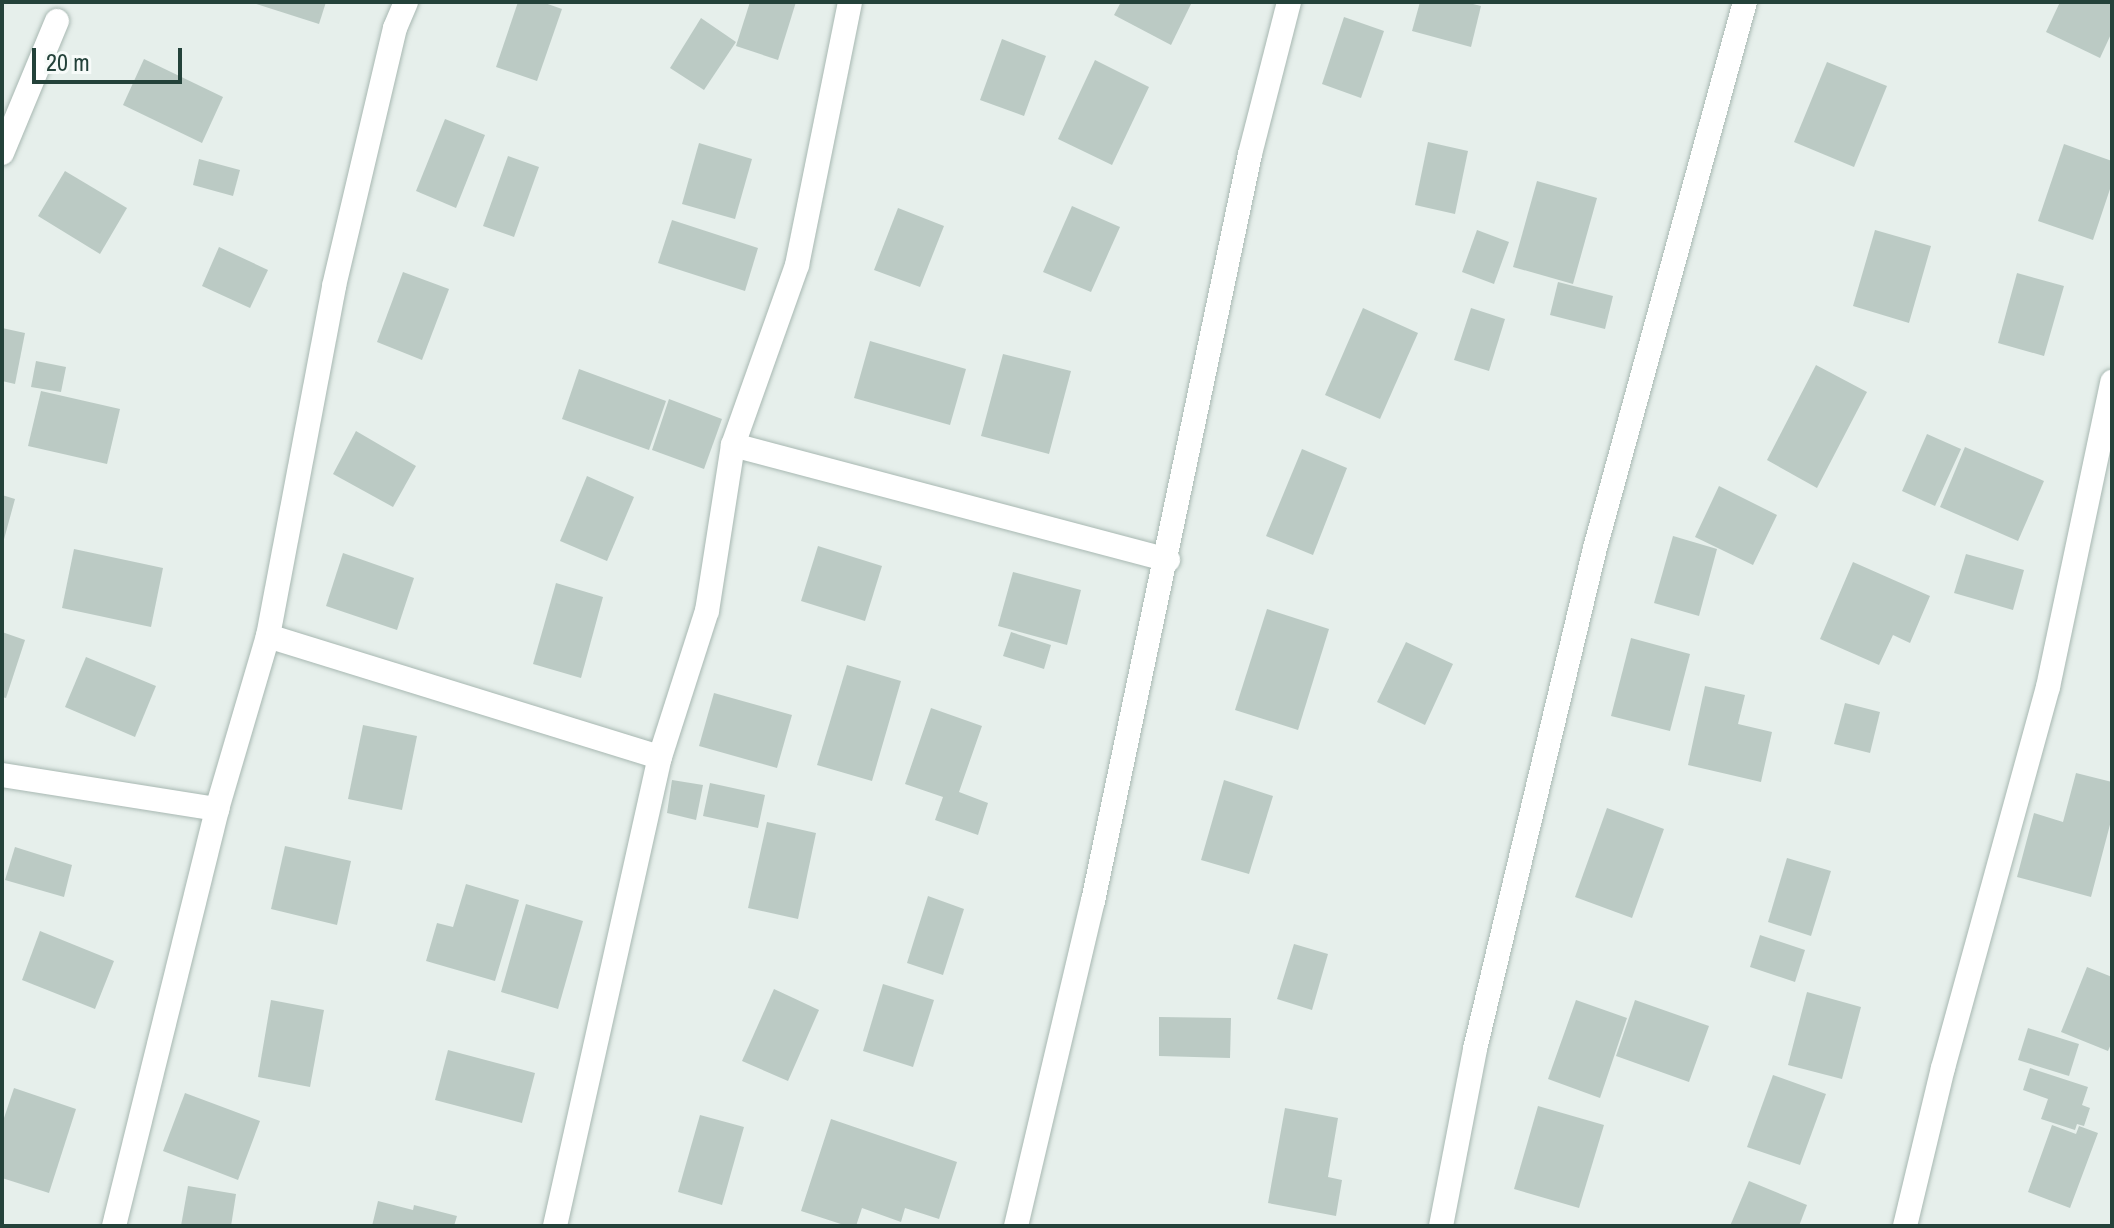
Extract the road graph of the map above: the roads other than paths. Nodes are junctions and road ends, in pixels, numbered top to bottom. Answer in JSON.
{"nodes":[{"id":1,"x":406,"y":2,"type":"edge"},
{"id":2,"x":850,"y":2,"type":"edge"},
{"id":3,"x":1289,"y":2,"type":"edge"},
{"id":4,"x":1745,"y":2,"type":"edge"},
{"id":5,"x":57,"y":21,"type":"dead end"},
{"id":6,"x":2,"y":153,"type":"edge"},
{"id":7,"x":2112,"y":382,"type":"edge"},
{"id":8,"x":733,"y":445,"type":"junction"},
{"id":9,"x":1168,"y":560,"type":"junction"},
{"id":10,"x":268,"y":636,"type":"junction"},
{"id":11,"x":660,"y":757,"type":"junction"},
{"id":12,"x":2,"y":775,"type":"edge"},
{"id":13,"x":217,"y":809,"type":"junction"},
{"id":14,"x":114,"y":1226,"type":"edge"},
{"id":15,"x":555,"y":1226,"type":"edge"},
{"id":16,"x":1016,"y":1226,"type":"edge"},
{"id":17,"x":1441,"y":1226,"type":"edge"},
{"id":18,"x":1905,"y":1226,"type":"edge"}],
"edges":[{"from":1,"to":10,"type":"street"},
{"from":2,"to":8,"type":"street"},
{"from":3,"to":9,"type":"street"},
{"from":4,"to":17,"type":"street"},
{"from":5,"to":6,"type":"street"},
{"from":7,"to":18,"type":"street"},
{"from":8,"to":9,"type":"street"},
{"from":8,"to":11,"type":"street"},
{"from":9,"to":16,"type":"street"},
{"from":10,"to":11,"type":"street"},
{"from":10,"to":13,"type":"street"},
{"from":11,"to":15,"type":"street"},
{"from":12,"to":13,"type":"street"},
{"from":13,"to":14,"type":"street"}]}
